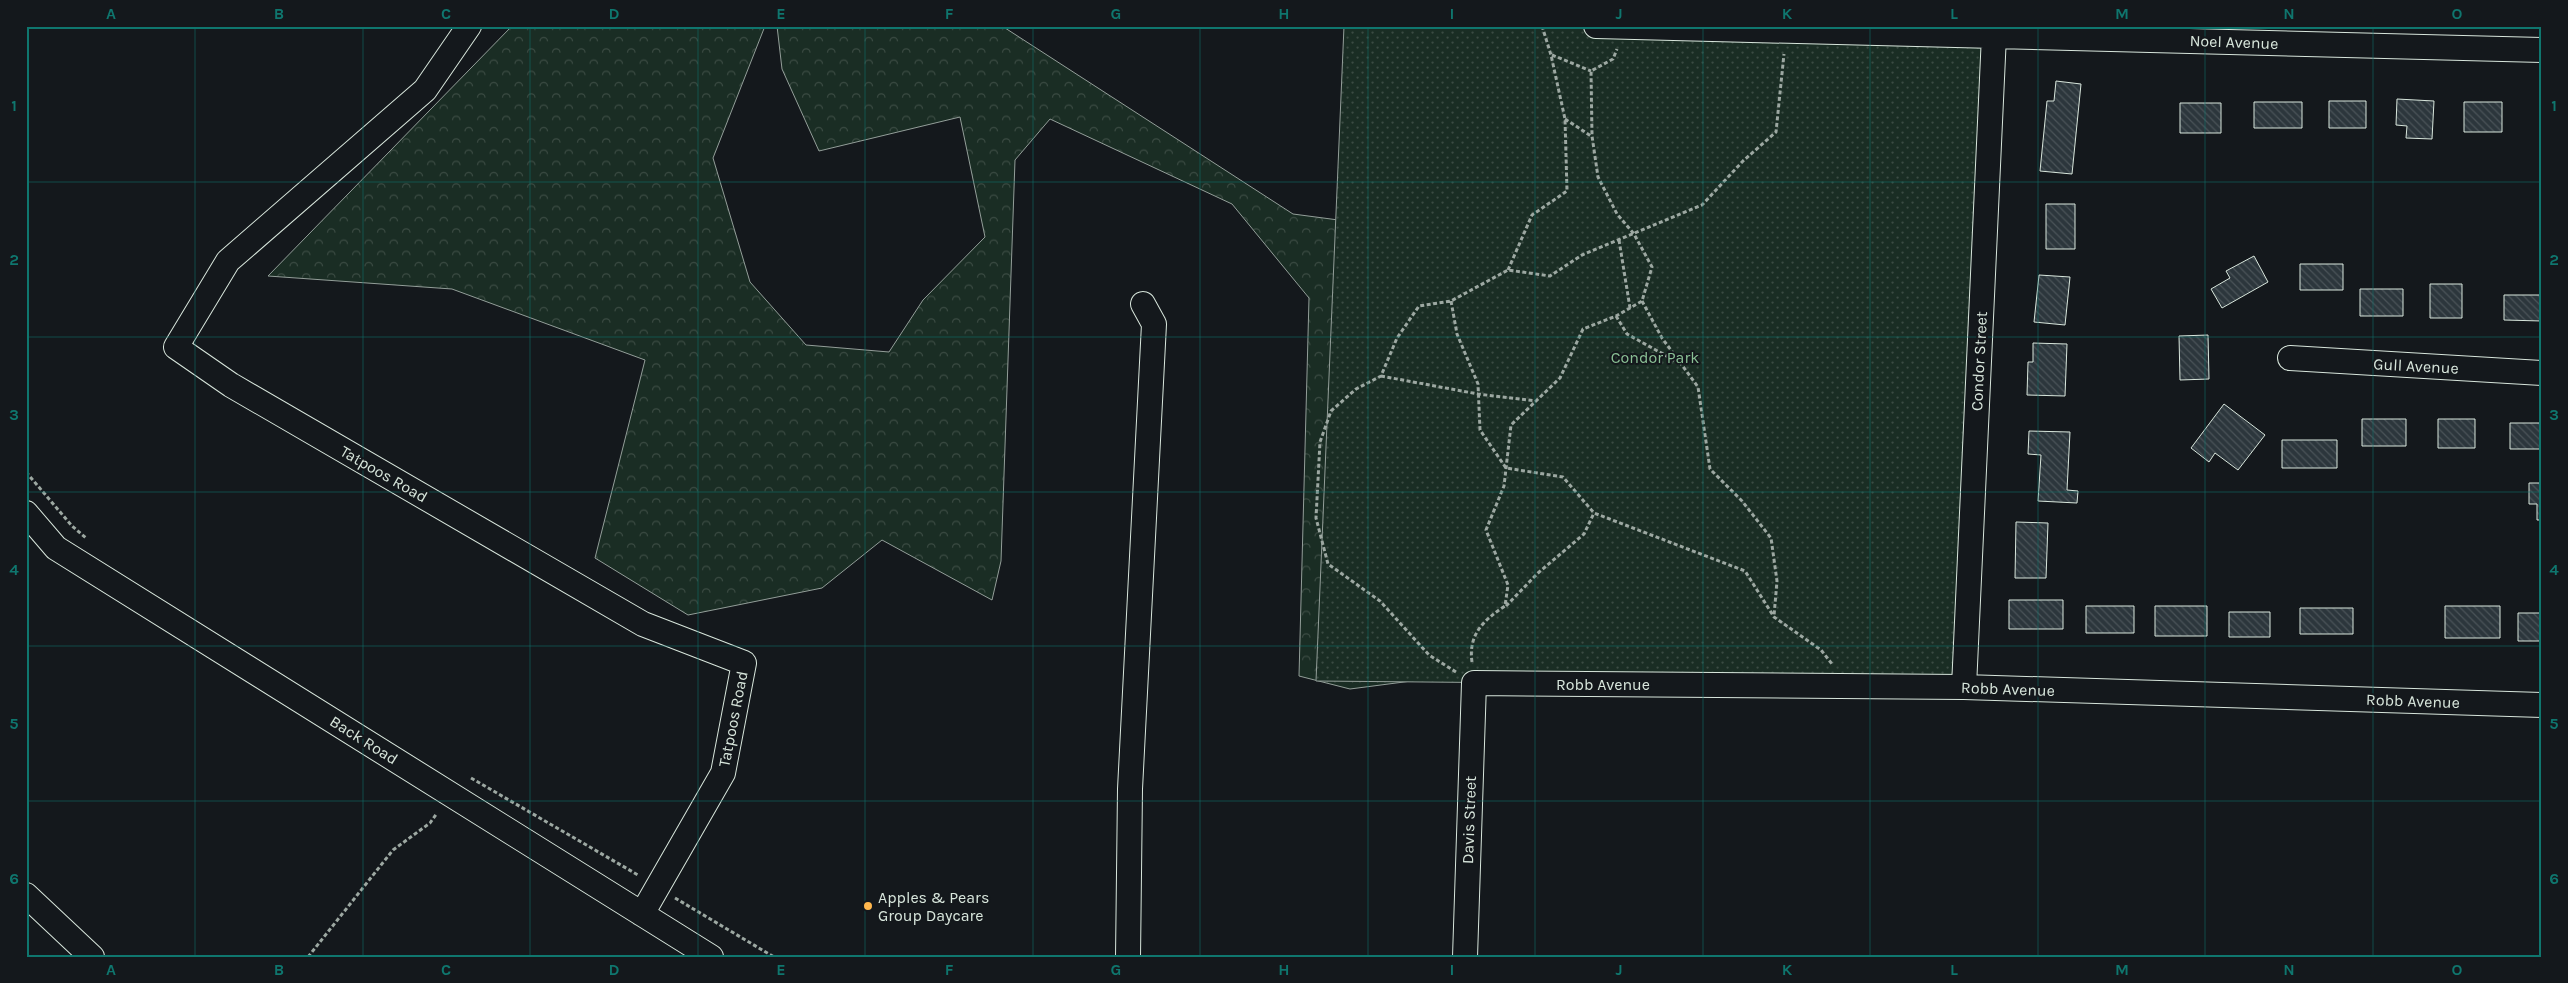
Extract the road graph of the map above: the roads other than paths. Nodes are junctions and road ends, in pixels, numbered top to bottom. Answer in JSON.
{"nodes":[{"id":1,"x":469,"y":26,"type":"edge"},
{"id":2,"x":1596,"y":26,"type":"edge"},
{"id":3,"x":1626,"y":27,"type":"edge"},
{"id":4,"x":1994,"y":35,"type":"junction"},
{"id":5,"x":2542,"y":50,"type":"edge"},
{"id":6,"x":1143,"y":304,"type":"dead end"},
{"id":7,"x":2290,"y":358,"type":"dead end"},
{"id":8,"x":2542,"y":373,"type":"edge"},
{"id":9,"x":26,"y":513,"type":"edge"},
{"id":10,"x":1474,"y":683,"type":"joint"},
{"id":11,"x":1964,"y":687,"type":"junction"},
{"id":12,"x":2542,"y":705,"type":"edge"},
{"id":13,"x":26,"y":895,"type":"edge"},
{"id":14,"x":642,"y":914,"type":"junction"},
{"id":15,"x":92,"y":957,"type":"edge"},
{"id":16,"x":712,"y":957,"type":"edge"},
{"id":17,"x":1128,"y":957,"type":"edge"},
{"id":18,"x":1465,"y":957,"type":"edge"}],
"edges":[{"from":1,"to":14,"type":"street","name":"Tatpoos Road"},
{"from":2,"to":3,"type":"street","name":"Noel Avenue"},
{"from":3,"to":4,"type":"street","name":"Noel Avenue"},
{"from":4,"to":5,"type":"street","name":"Noel Avenue"},
{"from":4,"to":11,"type":"street","name":"Condor Street"},
{"from":6,"to":17,"type":"street"},
{"from":7,"to":8,"type":"street","name":"Gull Avenue"},
{"from":9,"to":14,"type":"street","name":"Back Road"},
{"from":10,"to":11,"type":"street","name":"Robb Avenue"},
{"from":10,"to":18,"type":"street","name":"Davis Street"},
{"from":11,"to":12,"type":"street","name":"Robb Avenue"},
{"from":13,"to":15,"type":"street"},
{"from":14,"to":16,"type":"street","name":"Back Road"}]}
